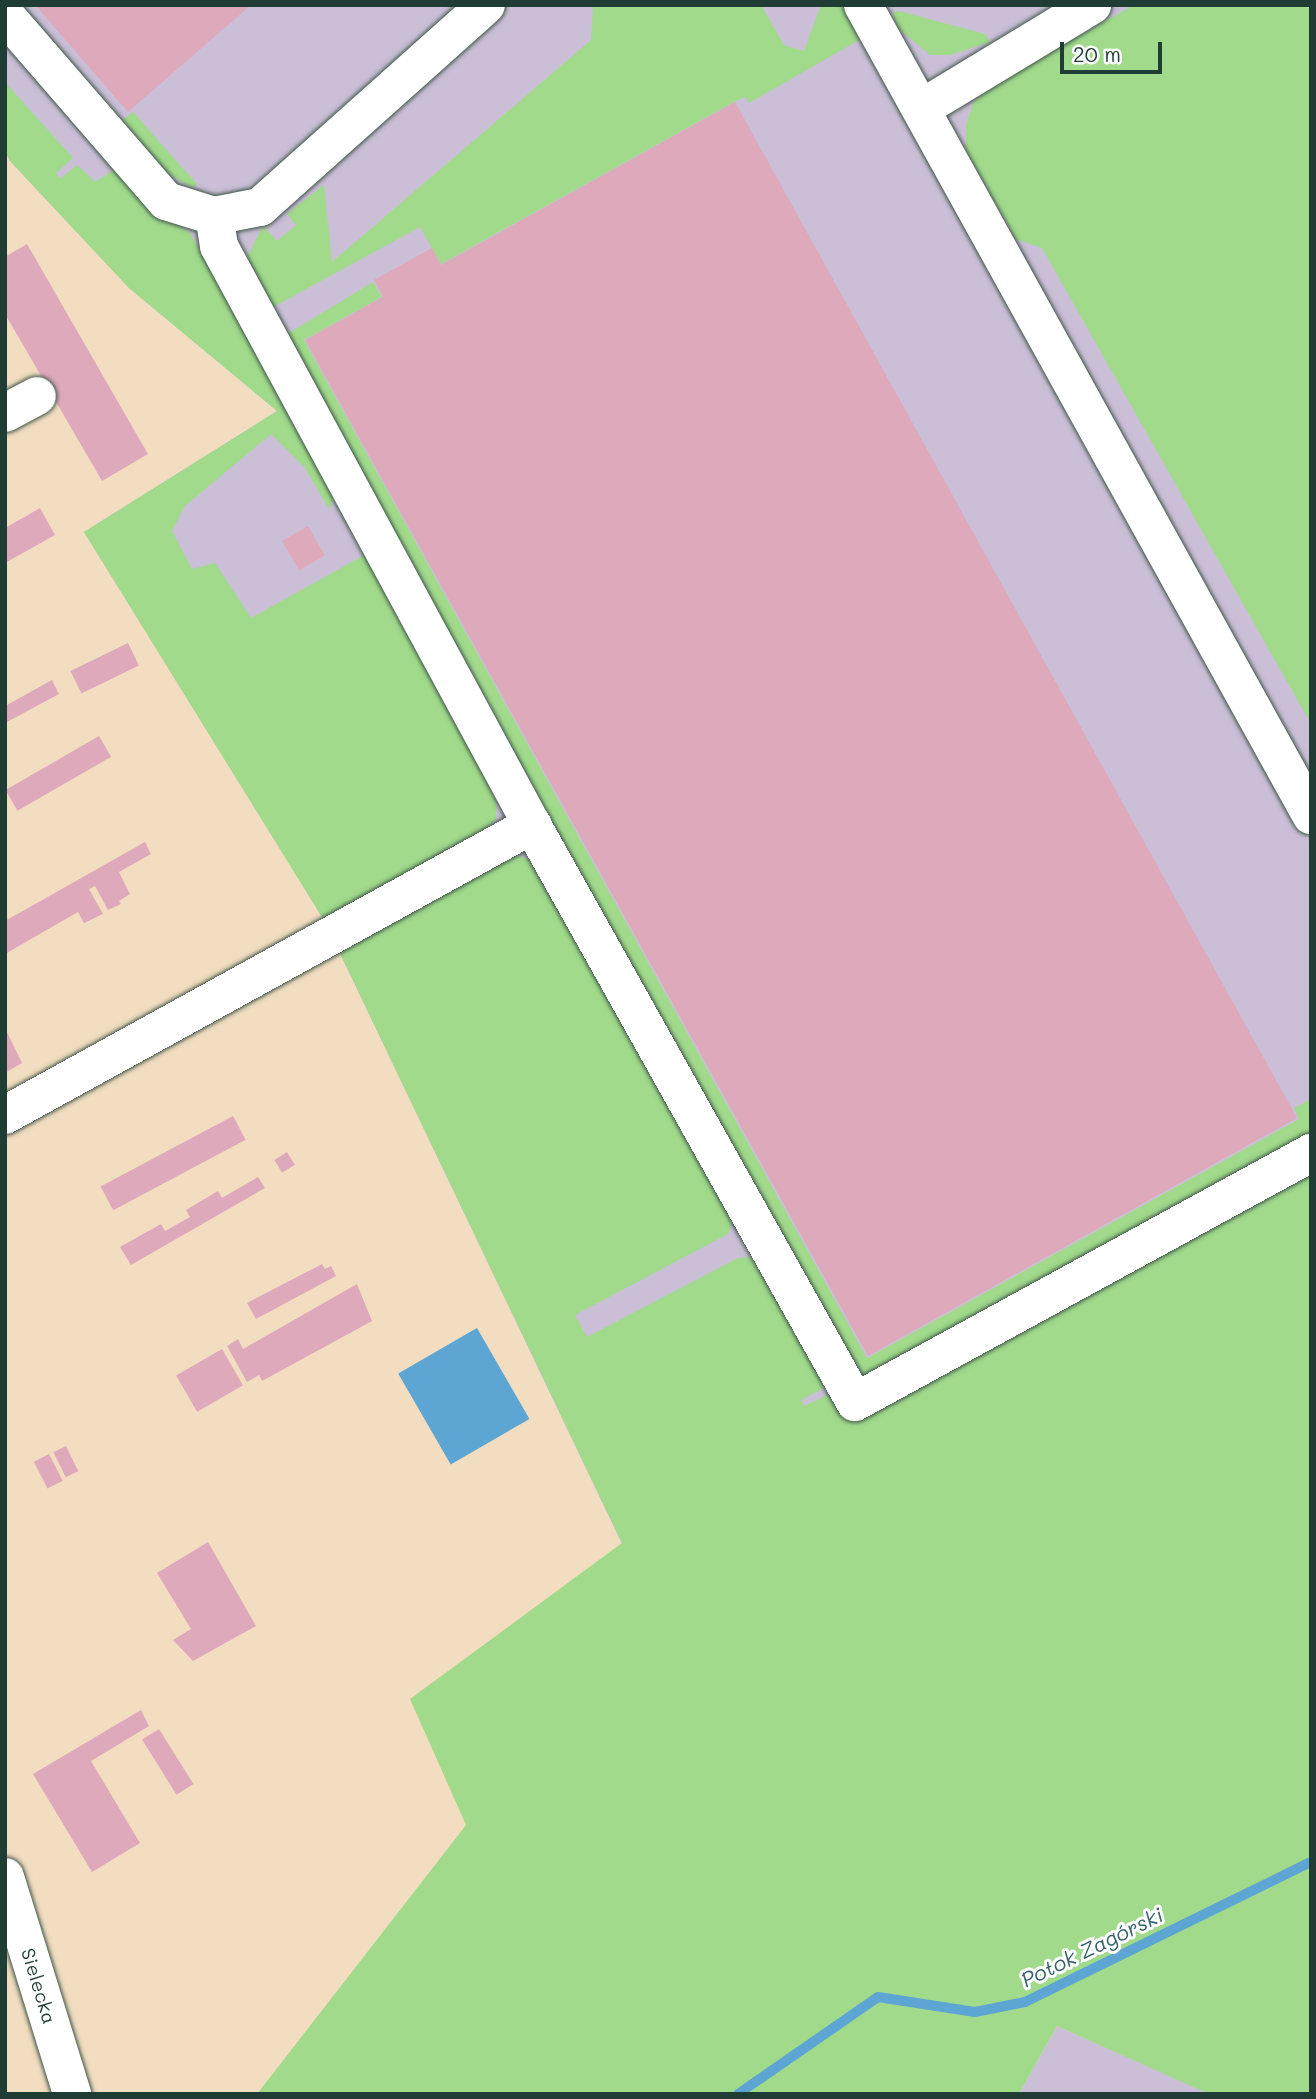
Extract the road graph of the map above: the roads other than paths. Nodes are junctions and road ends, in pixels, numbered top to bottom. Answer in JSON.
{"nodes":[{"id":1,"x":486,"y":5,"type":"edge"},
{"id":2,"x":863,"y":5,"type":"edge"},
{"id":3,"x":1092,"y":5,"type":"edge"},
{"id":4,"x":5,"y":15,"type":"edge"},
{"id":5,"x":922,"y":108,"type":"junction"},
{"id":6,"x":214,"y":216,"type":"junction"},
{"id":7,"x":1311,"y":815,"type":"edge"},
{"id":8,"x":532,"y":825,"type":"junction"},
{"id":9,"x":5,"y":1115,"type":"edge"},
{"id":10,"x":1311,"y":1153,"type":"edge"},
{"id":11,"x":5,"y":1877,"type":"edge"},
{"id":12,"x":72,"y":2094,"type":"edge"}],
"edges":[{"from":1,"to":6,"type":"street"},
{"from":2,"to":5,"type":"street"},
{"from":3,"to":5,"type":"street"},
{"from":4,"to":6,"type":"street"},
{"from":5,"to":7,"type":"street"},
{"from":6,"to":8,"type":"street"},
{"from":8,"to":9,"type":"street"},
{"from":8,"to":10,"type":"street"},
{"from":11,"to":12,"type":"street","name":"Sielecka"}]}
